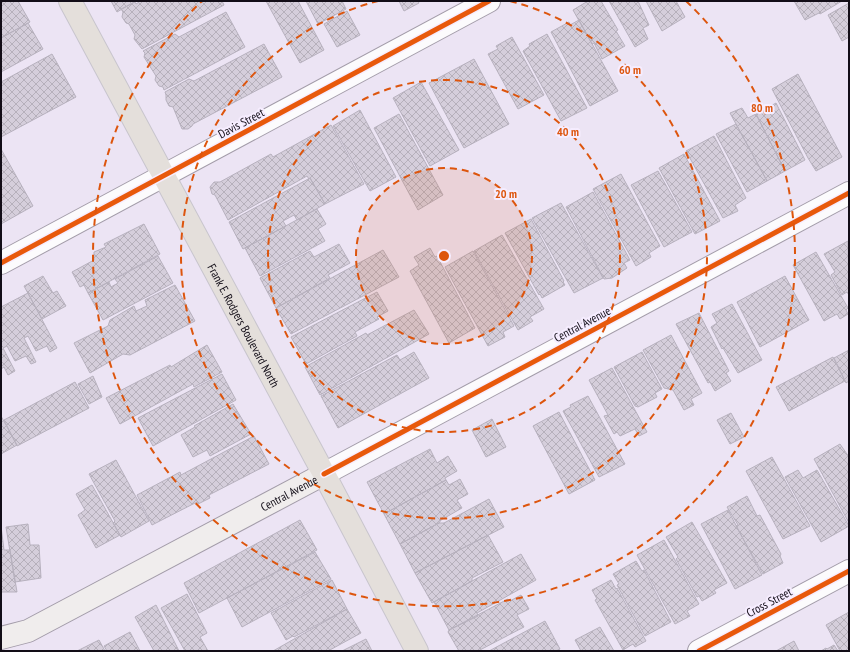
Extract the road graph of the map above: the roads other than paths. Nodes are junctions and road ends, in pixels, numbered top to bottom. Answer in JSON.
{"nodes":[{"id":1,"x":70,"y":1,"type":"edge"},
{"id":2,"x":489,"y":1,"type":"edge"},
{"id":3,"x":163,"y":176,"type":"junction"},
{"id":4,"x":849,"y":193,"type":"edge"},
{"id":5,"x":1,"y":262,"type":"edge"},
{"id":6,"x":324,"y":474,"type":"junction"},
{"id":7,"x":849,"y":571,"type":"edge"},
{"id":8,"x":1,"y":638,"type":"edge"},
{"id":9,"x":417,"y":651,"type":"edge"},
{"id":10,"x":699,"y":651,"type":"edge"}],
"edges":[{"from":1,"to":3,"type":"main road","name":"Frank E. Rodgers Boulevard North"},
{"from":2,"to":3,"type":"street","name":"Davis Street"},
{"from":3,"to":5,"type":"street","name":"Davis Street"},
{"from":3,"to":6,"type":"main road","name":"Frank E. Rodgers Boulevard North"},
{"from":4,"to":6,"type":"street","name":"Central Avenue"},
{"from":6,"to":8,"type":"main road","name":"Central Avenue"},
{"from":6,"to":9,"type":"main road","name":"Frank E. Rodgers Boulevard North"},
{"from":7,"to":10,"type":"street","name":"Cross Street"}]}
